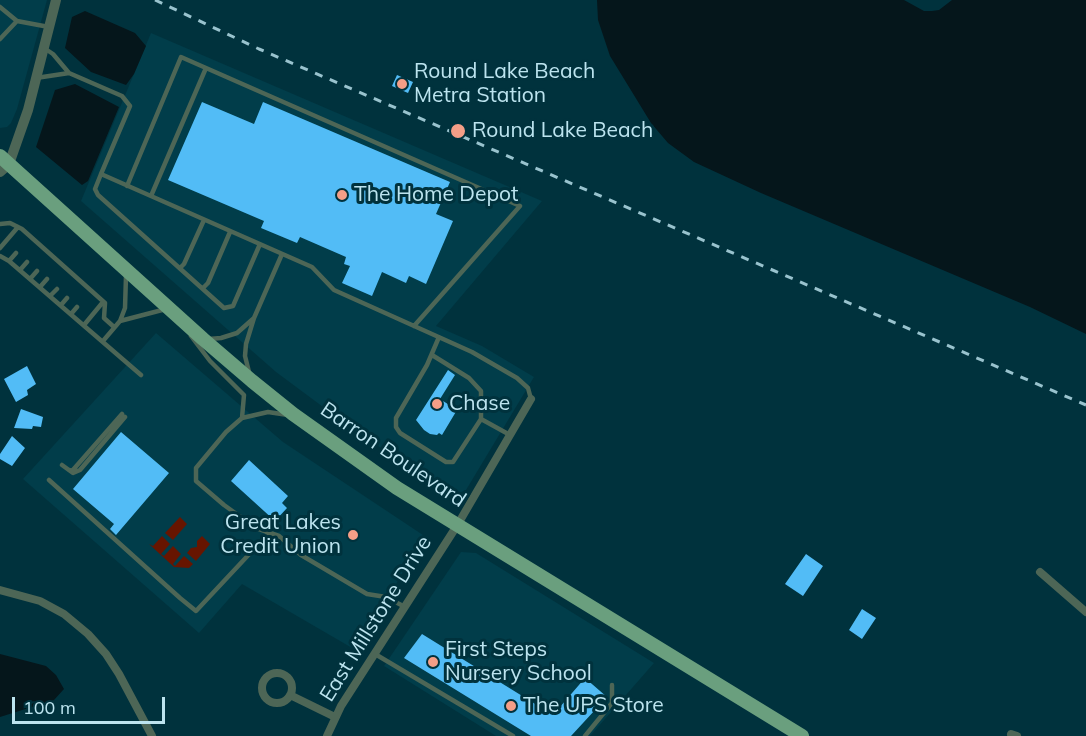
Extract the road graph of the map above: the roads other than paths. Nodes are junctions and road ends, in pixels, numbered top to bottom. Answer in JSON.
{"nodes":[{"id":1,"x":56,"y":0,"type":"edge"},
{"id":2,"x":0,"y":8,"type":"edge"},
{"id":3,"x":17,"y":21,"type":"junction"},
{"id":4,"x":50,"y":27,"type":"junction"},
{"id":5,"x":0,"y":39,"type":"edge"},
{"id":6,"x":44,"y":48,"type":"junction"},
{"id":7,"x":206,"y":68,"type":"junction"},
{"id":8,"x":69,"y":73,"type":"junction"},
{"id":9,"x":36,"y":78,"type":"junction"},
{"id":10,"x":3,"y":164,"type":"edge"},
{"id":11,"x":101,"y":174,"type":"junction"},
{"id":12,"x":127,"y":186,"type":"junction"},
{"id":13,"x":151,"y":196,"type":"junction"},
{"id":14,"x":204,"y":220,"type":"junction"},
{"id":15,"x":0,"y":224,"type":"edge"},
{"id":16,"x":18,"y":227,"type":"junction"},
{"id":17,"x":230,"y":231,"type":"junction"},
{"id":18,"x":30,"y":236,"type":"junction"},
{"id":19,"x":24,"y":243,"type":"dead end"},
{"id":20,"x":260,"y":244,"type":"junction"},
{"id":21,"x":41,"y":246,"type":"junction"},
{"id":22,"x":0,"y":248,"type":"edge"},
{"id":23,"x":35,"y":252,"type":"dead end"},
{"id":24,"x":16,"y":253,"type":"dead end"},
{"id":25,"x":51,"y":254,"type":"junction"},
{"id":26,"x":282,"y":254,"type":"junction"},
{"id":27,"x":0,"y":256,"type":"edge"},
{"id":28,"x":9,"y":261,"type":"junction"},
{"id":29,"x":45,"y":261,"type":"dead end"},
{"id":30,"x":27,"y":262,"type":"dead end"},
{"id":31,"x":60,"y":263,"type":"junction"},
{"id":32,"x":125,"y":268,"type":"junction"},
{"id":33,"x":180,"y":268,"type":"junction"},
{"id":34,"x":55,"y":269,"type":"dead end"},
{"id":35,"x":20,"y":270,"type":"junction"},
{"id":36,"x":37,"y":271,"type":"dead end"},
{"id":37,"x":71,"y":273,"type":"junction"},
{"id":38,"x":30,"y":279,"type":"junction"},
{"id":39,"x":47,"y":279,"type":"dead end"},
{"id":40,"x":66,"y":279,"type":"dead end"},
{"id":41,"x":81,"y":282,"type":"junction"},
{"id":42,"x":40,"y":287,"type":"junction"},
{"id":43,"x":76,"y":288,"type":"dead end"},
{"id":44,"x":203,"y":288,"type":"junction"},
{"id":45,"x":57,"y":289,"type":"dead end"},
{"id":46,"x":91,"y":291,"type":"junction"},
{"id":47,"x":50,"y":296,"type":"junction"},
{"id":48,"x":86,"y":297,"type":"dead end"},
{"id":49,"x":67,"y":298,"type":"dead end"},
{"id":50,"x":103,"y":302,"type":"junction"},
{"id":51,"x":61,"y":305,"type":"junction"},
{"id":52,"x":77,"y":307,"type":"dead end"},
{"id":53,"x":171,"y":310,"type":"junction"},
{"id":54,"x":71,"y":314,"type":"junction"},
{"id":55,"x":254,"y":318,"type":"junction"},
{"id":56,"x":120,"y":321,"type":"junction"},
{"id":57,"x":84,"y":325,"type":"junction"},
{"id":58,"x":414,"y":326,"type":"junction"},
{"id":59,"x":114,"y":327,"type":"junction"},
{"id":60,"x":439,"y":337,"type":"junction"},
{"id":61,"x":203,"y":339,"type":"junction"},
{"id":62,"x":103,"y":341,"type":"junction"},
{"id":63,"x":432,"y":355,"type":"junction"},
{"id":64,"x":141,"y":375,"type":"dead end"},
{"id":65,"x":252,"y":381,"type":"junction"},
{"id":66,"x":531,"y":399,"type":"joint"},
{"id":67,"x":124,"y":416,"type":"dead end"},
{"id":68,"x":297,"y":417,"type":"junction"},
{"id":69,"x":242,"y":418,"type":"junction"},
{"id":70,"x":481,"y":419,"type":"junction"},
{"id":71,"x":510,"y":435,"type":"junction"},
{"id":72,"x":62,"y":465,"type":"dead end"},
{"id":73,"x":49,"y":480,"type":"dead end"},
{"id":74,"x":458,"y":524,"type":"junction"},
{"id":75,"x":269,"y":532,"type":"junction"},
{"id":76,"x":1040,"y":572,"type":"dead end"},
{"id":77,"x":0,"y":591,"type":"edge"},
{"id":78,"x":405,"y":607,"type":"junction"},
{"id":79,"x":1086,"y":612,"type":"edge"},
{"id":80,"x":375,"y":654,"type":"junction"},
{"id":81,"x":612,"y":685,"type":"dead end"},
{"id":82,"x":290,"y":695,"type":"dead end"},
{"id":83,"x":335,"y":717,"type":"junction"},
{"id":84,"x":150,"y":736,"type":"edge"},
{"id":85,"x":327,"y":736,"type":"edge"},
{"id":86,"x":513,"y":736,"type":"edge"},
{"id":87,"x":585,"y":736,"type":"edge"},
{"id":88,"x":802,"y":736,"type":"edge"}],
"edges":[{"from":1,"to":4,"type":"street"},
{"from":2,"to":3,"type":"lane"},
{"from":3,"to":4,"type":"lane"},
{"from":3,"to":5,"type":"lane"},
{"from":4,"to":6,"type":"street"},
{"from":6,"to":8,"type":"lane"},
{"from":6,"to":9,"type":"street"},
{"from":7,"to":12,"type":"lane"},
{"from":7,"to":13,"type":"lane"},
{"from":7,"to":58,"type":"lane"},
{"from":8,"to":9,"type":"lane"},
{"from":8,"to":11,"type":"lane"},
{"from":9,"to":10,"type":"street"},
{"from":10,"to":32,"type":"main road","name":"Barron Boulevard"},
{"from":11,"to":12,"type":"lane"},
{"from":11,"to":33,"type":"lane"},
{"from":12,"to":13,"type":"lane"},
{"from":13,"to":14,"type":"lane"},
{"from":14,"to":17,"type":"lane"},
{"from":14,"to":33,"type":"lane"},
{"from":15,"to":16,"type":"lane"},
{"from":16,"to":18,"type":"lane"},
{"from":16,"to":22,"type":"lane"},
{"from":17,"to":20,"type":"lane"},
{"from":17,"to":44,"type":"lane"},
{"from":18,"to":19,"type":"lane"},
{"from":18,"to":21,"type":"lane"},
{"from":20,"to":26,"type":"lane"},
{"from":20,"to":44,"type":"lane"},
{"from":21,"to":23,"type":"lane"},
{"from":21,"to":25,"type":"lane"},
{"from":24,"to":28,"type":"lane"},
{"from":25,"to":29,"type":"lane"},
{"from":25,"to":31,"type":"lane"},
{"from":26,"to":55,"type":"lane"},
{"from":26,"to":58,"type":"lane"},
{"from":27,"to":28,"type":"lane"},
{"from":28,"to":35,"type":"lane"},
{"from":30,"to":35,"type":"lane"},
{"from":31,"to":34,"type":"lane"},
{"from":31,"to":37,"type":"lane"},
{"from":32,"to":53,"type":"main road","name":"Barron Boulevard"},
{"from":32,"to":56,"type":"lane"},
{"from":33,"to":44,"type":"lane"},
{"from":35,"to":38,"type":"lane"},
{"from":36,"to":38,"type":"lane"},
{"from":37,"to":40,"type":"lane"},
{"from":37,"to":41,"type":"lane"},
{"from":38,"to":42,"type":"lane"},
{"from":39,"to":42,"type":"lane"},
{"from":41,"to":43,"type":"lane"},
{"from":41,"to":46,"type":"lane"},
{"from":42,"to":47,"type":"lane"},
{"from":45,"to":47,"type":"lane"},
{"from":46,"to":48,"type":"lane"},
{"from":46,"to":50,"type":"lane"},
{"from":47,"to":51,"type":"lane"},
{"from":49,"to":51,"type":"lane"},
{"from":50,"to":57,"type":"lane"},
{"from":50,"to":59,"type":"lane"},
{"from":51,"to":54,"type":"lane"},
{"from":52,"to":54,"type":"lane"},
{"from":53,"to":56,"type":"lane"},
{"from":53,"to":61,"type":"main road","name":"Barron Boulevard"},
{"from":53,"to":69,"type":"lane"},
{"from":54,"to":57,"type":"lane"},
{"from":55,"to":61,"type":"lane"},
{"from":55,"to":65,"type":"lane"},
{"from":56,"to":59,"type":"lane"},
{"from":57,"to":62,"type":"lane"},
{"from":58,"to":60,"type":"lane"},
{"from":59,"to":62,"type":"lane"},
{"from":60,"to":63,"type":"lane"},
{"from":60,"to":66,"type":"lane"},
{"from":61,"to":65,"type":"main road","name":"Barron Boulevard"},
{"from":62,"to":64,"type":"lane"},
{"from":63,"to":70,"type":"lane"},
{"from":63,"to":70,"type":"lane"},
{"from":65,"to":68,"type":"main road","name":"Barron Boulevard"},
{"from":66,"to":71,"type":"street","name":"East Millstone Drive"},
{"from":67,"to":72,"type":"lane"},
{"from":68,"to":69,"type":"lane"},
{"from":68,"to":74,"type":"main road","name":"Barron Boulevard"},
{"from":69,"to":75,"type":"lane"},
{"from":70,"to":71,"type":"lane"},
{"from":71,"to":74,"type":"street","name":"East Millstone Drive"},
{"from":73,"to":75,"type":"lane"},
{"from":74,"to":78,"type":"street","name":"East Millstone Drive"},
{"from":74,"to":88,"type":"main road","name":"Barron Boulevard"},
{"from":75,"to":78,"type":"lane"},
{"from":76,"to":79,"type":"street"},
{"from":77,"to":84,"type":"street"},
{"from":78,"to":80,"type":"street","name":"East Millstone Drive"},
{"from":80,"to":83,"type":"street","name":"East Millstone Drive"},
{"from":80,"to":86,"type":"lane"},
{"from":81,"to":87,"type":"lane"},
{"from":82,"to":83,"type":"street"},
{"from":83,"to":85,"type":"street","name":"East Millstone Drive"}]}
